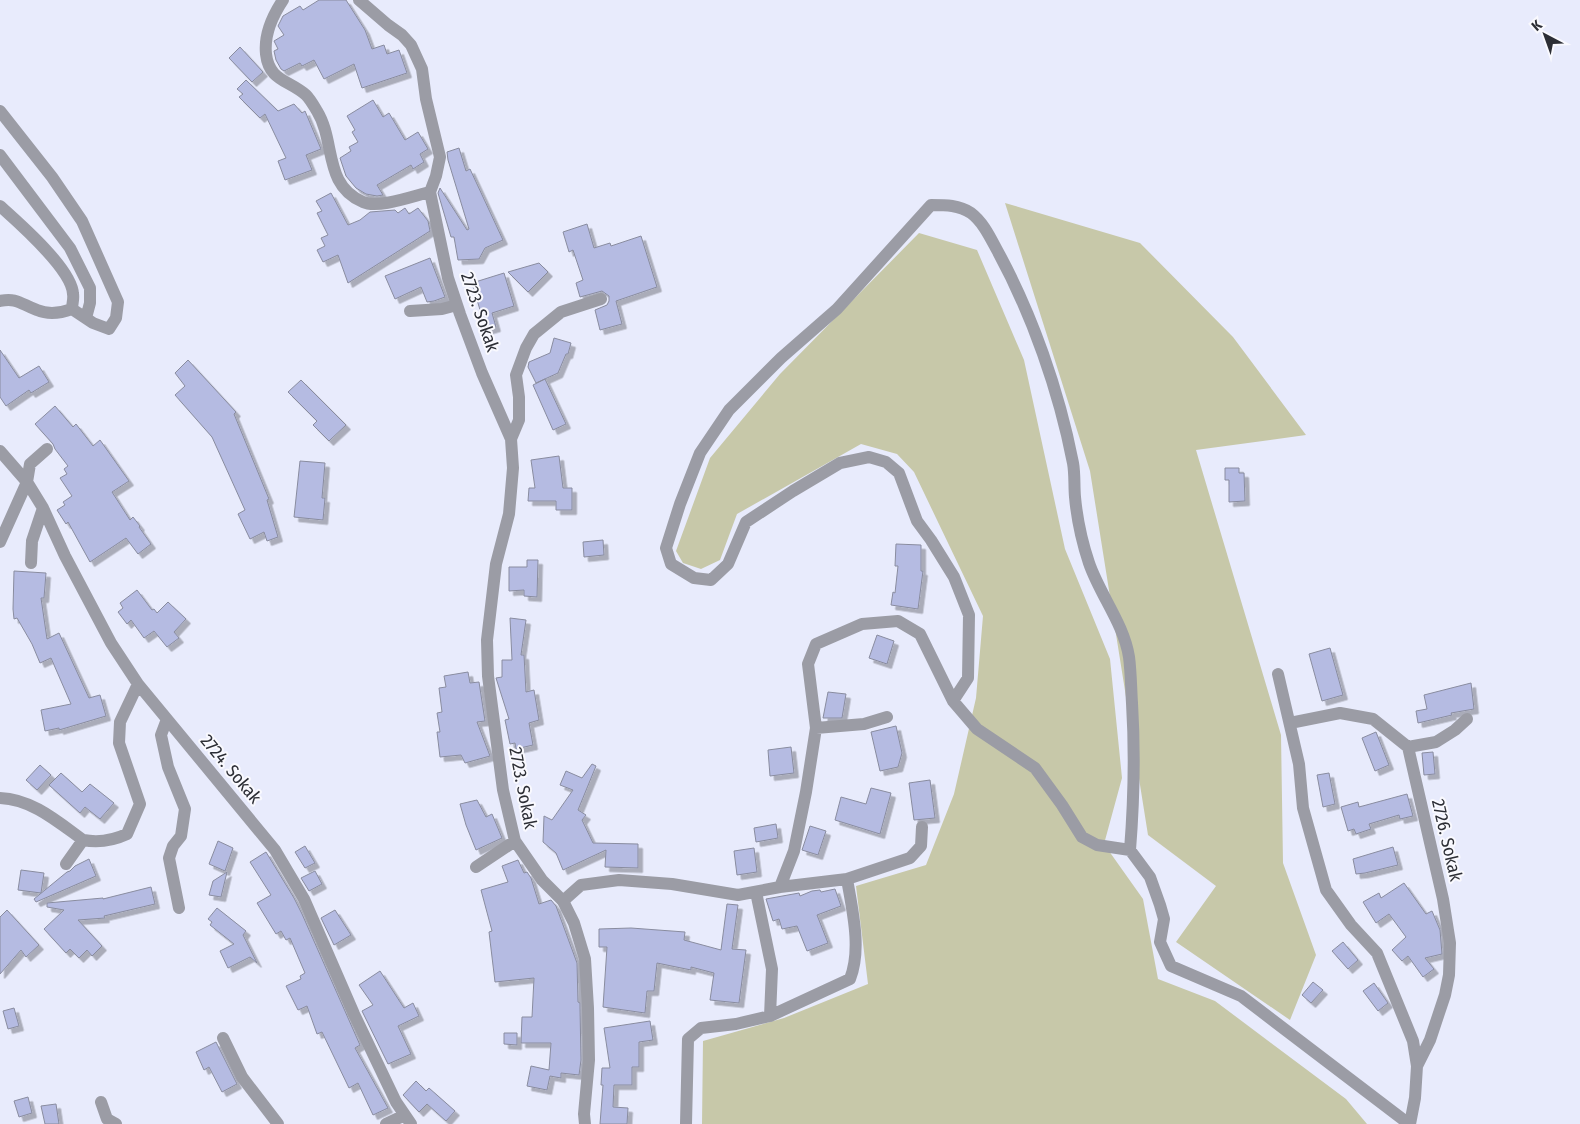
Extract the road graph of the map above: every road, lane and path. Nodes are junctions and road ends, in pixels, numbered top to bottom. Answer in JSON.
{"nodes":[{"id":1,"x":282,"y":0,"type":"edge"},
{"id":2,"x":358,"y":0,"type":"edge"},
{"id":3,"x":0,"y":111,"type":"edge"},
{"id":4,"x":0,"y":155,"type":"edge"},
{"id":5,"x":430,"y":192,"type":"junction"},
{"id":6,"x":0,"y":206,"type":"edge"},
{"id":7,"x":601,"y":299,"type":"dead end"},
{"id":8,"x":0,"y":301,"type":"edge"},
{"id":9,"x":457,"y":305,"type":"junction"},
{"id":10,"x":72,"y":309,"type":"junction"},
{"id":11,"x":410,"y":311,"type":"dead end"},
{"id":12,"x":86,"y":318,"type":"junction"},
{"id":13,"x":511,"y":439,"type":"junction"},
{"id":14,"x":47,"y":449,"type":"dead end"},
{"id":15,"x":0,"y":450,"type":"edge"},
{"id":16,"x":27,"y":482,"type":"junction"},
{"id":17,"x":43,"y":508,"type":"junction"},
{"id":18,"x":0,"y":542,"type":"edge"},
{"id":19,"x":31,"y":563,"type":"dead end"},
{"id":20,"x":1278,"y":674,"type":"dead end"},
{"id":21,"x":138,"y":684,"type":"junction"},
{"id":22,"x":953,"y":701,"type":"junction"},
{"id":23,"x":887,"y":717,"type":"dead end"},
{"id":24,"x":167,"y":719,"type":"junction"},
{"id":25,"x":1467,"y":719,"type":"dead end"},
{"id":26,"x":1290,"y":723,"type":"junction"},
{"id":27,"x":816,"y":728,"type":"junction"},
{"id":28,"x":1408,"y":748,"type":"junction"},
{"id":29,"x":0,"y":798,"type":"edge"},
{"id":30,"x":922,"y":827,"type":"dead end"},
{"id":31,"x":83,"y":840,"type":"junction"},
{"id":32,"x":515,"y":841,"type":"junction"},
{"id":33,"x":1130,"y":850,"type":"junction"},
{"id":34,"x":66,"y":864,"type":"dead end"},
{"id":35,"x":476,"y":867,"type":"dead end"},
{"id":36,"x":846,"y":879,"type":"junction"},
{"id":37,"x":780,"y":887,"type":"junction"},
{"id":38,"x":756,"y":892,"type":"junction"},
{"id":39,"x":563,"y":901,"type":"junction"},
{"id":40,"x":178,"y":908,"type":"dead end"},
{"id":41,"x":770,"y":1016,"type":"junction"},
{"id":42,"x":223,"y":1038,"type":"dead end"},
{"id":43,"x":1417,"y":1066,"type":"junction"},
{"id":44,"x":101,"y":1102,"type":"dead end"},
{"id":45,"x":408,"y":1120,"type":"edge"},
{"id":46,"x":116,"y":1124,"type":"edge"},
{"id":47,"x":278,"y":1124,"type":"edge"},
{"id":48,"x":386,"y":1124,"type":"edge"},
{"id":49,"x":585,"y":1124,"type":"edge"},
{"id":50,"x":686,"y":1124,"type":"edge"},
{"id":51,"x":1410,"y":1124,"type":"edge"}],
"edges":[{"from":1,"to":5,"type":"street"},
{"from":2,"to":5,"type":"street","name":"2723. Sokak"},
{"from":3,"to":12,"type":"street"},
{"from":4,"to":12,"type":"street"},
{"from":5,"to":9,"type":"street","name":"2723. Sokak"},
{"from":6,"to":10,"type":"street"},
{"from":7,"to":13,"type":"street","name":"2723. Sokak"},
{"from":8,"to":10,"type":"street"},
{"from":9,"to":11,"type":"street"},
{"from":9,"to":13,"type":"street","name":"2723. Sokak"},
{"from":10,"to":12,"type":"street"},
{"from":13,"to":32,"type":"street","name":"2723. Sokak"},
{"from":14,"to":16,"type":"street"},
{"from":15,"to":16,"type":"street","name":"2724. Sokak"},
{"from":16,"to":17,"type":"street","name":"2724. Sokak"},
{"from":16,"to":18,"type":"street"},
{"from":17,"to":19,"type":"street"},
{"from":17,"to":21,"type":"street","name":"2724. Sokak"},
{"from":20,"to":26,"type":"street","name":"2726. Sokak"},
{"from":21,"to":24,"type":"street","name":"2724. Sokak"},
{"from":21,"to":31,"type":"street"},
{"from":22,"to":27,"type":"street"},
{"from":22,"to":33,"type":"street"},
{"from":22,"to":33,"type":"street"},
{"from":23,"to":27,"type":"street"},
{"from":24,"to":40,"type":"street"},
{"from":24,"to":45,"type":"street","name":"2724. Sokak"},
{"from":25,"to":28,"type":"street"},
{"from":26,"to":28,"type":"street"},
{"from":26,"to":43,"type":"street","name":"2726. Sokak"},
{"from":27,"to":37,"type":"street"},
{"from":28,"to":43,"type":"street","name":"2726. Sokak"},
{"from":29,"to":31,"type":"street"},
{"from":30,"to":36,"type":"street"},
{"from":31,"to":34,"type":"street"},
{"from":32,"to":35,"type":"street"},
{"from":32,"to":39,"type":"street","name":"2723. Sokak"},
{"from":33,"to":51,"type":"street"},
{"from":36,"to":37,"type":"street"},
{"from":36,"to":41,"type":"street"},
{"from":37,"to":38,"type":"street"},
{"from":38,"to":39,"type":"street"},
{"from":38,"to":41,"type":"street"},
{"from":39,"to":49,"type":"street","name":"2723. Sokak"},
{"from":41,"to":50,"type":"street"},
{"from":42,"to":47,"type":"street"},
{"from":43,"to":51,"type":"street","name":"2726. Sokak"},
{"from":44,"to":46,"type":"street"},
{"from":45,"to":48,"type":"street"}]}
